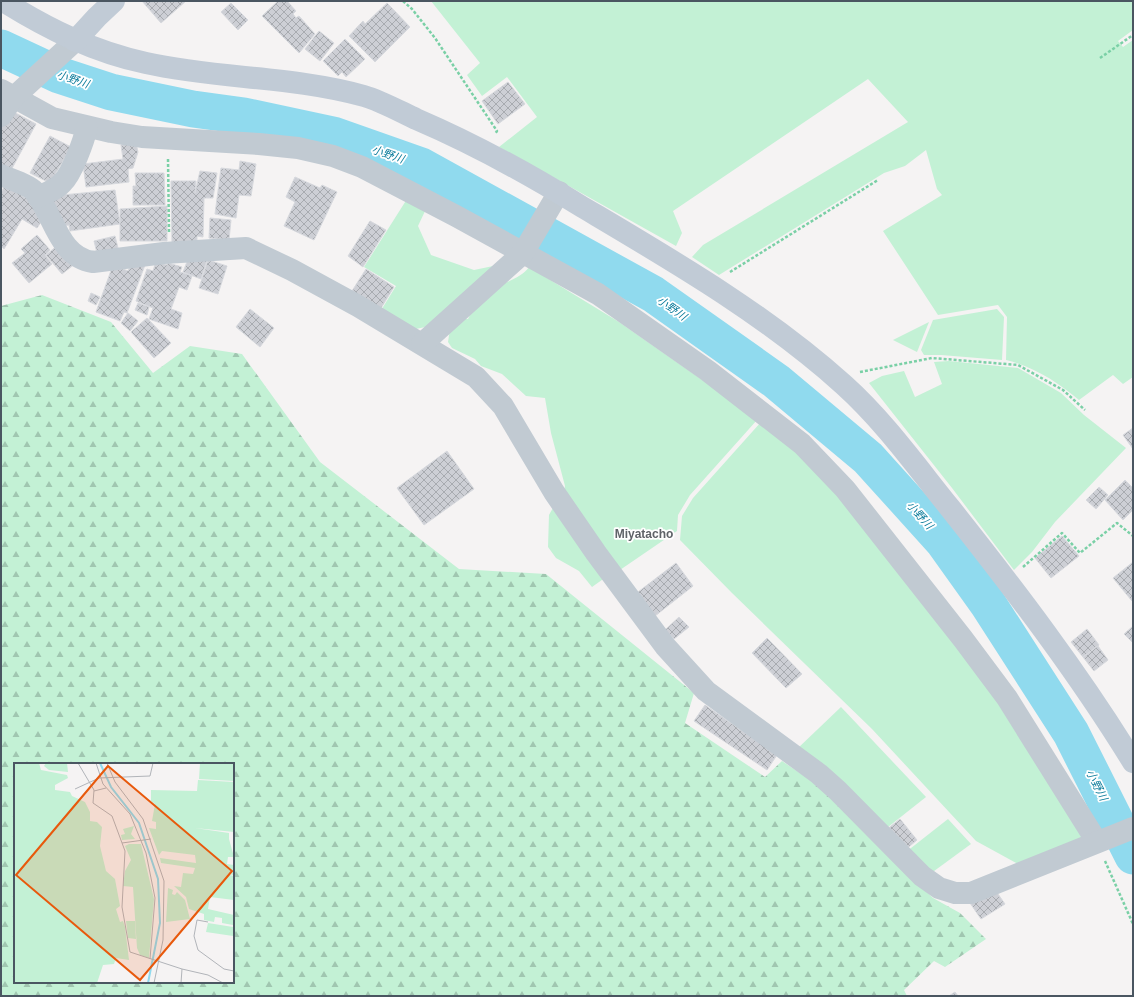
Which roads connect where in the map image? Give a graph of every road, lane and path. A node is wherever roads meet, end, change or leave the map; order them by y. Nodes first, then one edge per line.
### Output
1 (3, 1) edge
2 (114, 1) edge
3 (402, 1) edge
4 (1133, 35) edge
5 (67, 48) junction
6 (1100, 58) dead end
7 (11, 93) edge
8 (1, 116) edge
9 (87, 127) junction
10 (167, 139) junction
11 (484, 151) junction
12 (1, 175) edge
13 (878, 180) dead end
14 (38, 197) junction
15 (556, 197) junction
16 (525, 250) junction
17 (170, 253) junction
18 (715, 288) junction
19 (422, 344) junction
20 (846, 386) junction
21 (1085, 410) dead end
22 (1133, 536) edge
23 (1007, 582) junction
24 (1133, 762) edge
25 (1133, 828) edge
26 (1099, 841) junction
27 (1133, 924) edge

1 - 5 street
2 - 5 street
3 - 11 path
4 - 6 path
5 - 7 street
5 - 11 street
7 - 8 street
7 - 9 street
9 - 10 street
9 - 14 street
10 - 16 street
10 - 17 path
11 - 15 street
12 - 14 street
13 - 18 path
14 - 17 street
15 - 16 street
15 - 18 street
16 - 19 street
16 - 26 street
17 - 19 street
18 - 20 street
19 - 26 street
20 - 21 path
20 - 23 street
22 - 23 path
23 - 24 street
25 - 26 street
26 - 27 path

